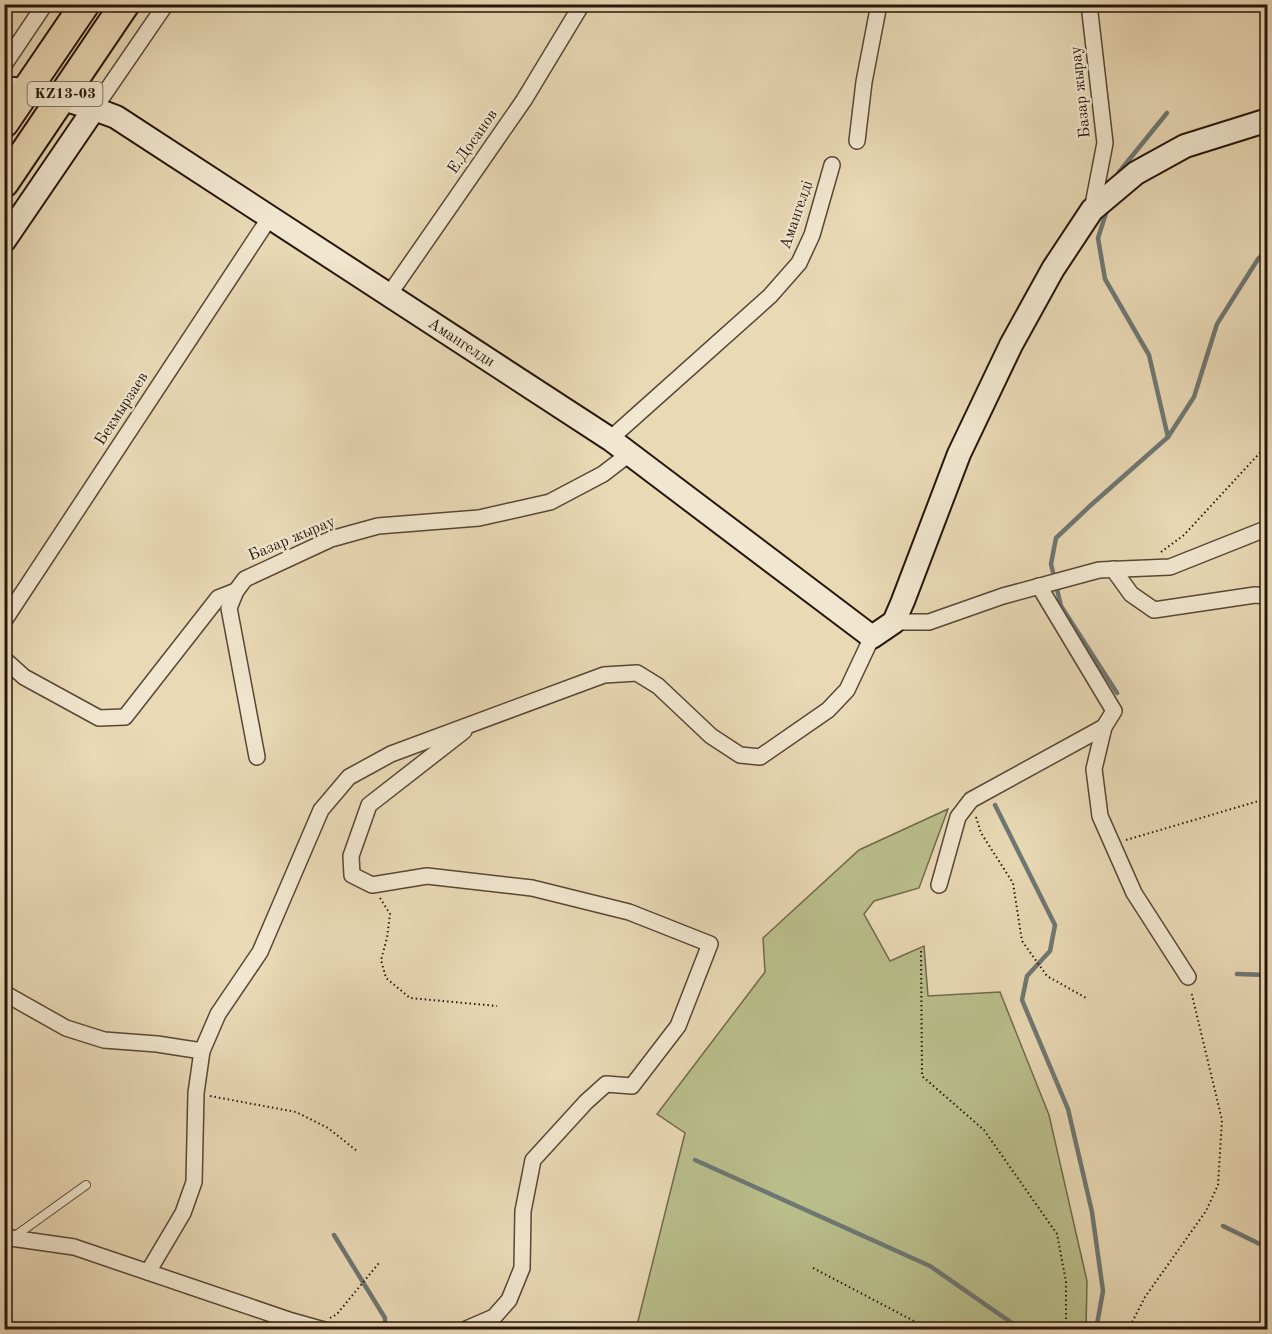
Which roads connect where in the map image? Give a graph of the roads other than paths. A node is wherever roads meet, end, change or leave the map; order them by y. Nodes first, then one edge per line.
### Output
1 (45, 4) edge
2 (86, 4) edge
3 (125, 4) edge
4 (166, 4) edge
5 (582, 4) edge
6 (879, 4) edge
7 (1089, 4) edge
8 (4, 64) edge
9 (16, 89) edge
10 (61, 99) junction
11 (94, 109) junction
12 (1268, 120) edge
13 (4, 123) edge
14 (857, 141) dead end
15 (832, 165) dead end
16 (4, 183) edge
17 (1092, 210) junction
18 (270, 217) junction
19 (4, 241) edge
20 (388, 296) junction
21 (610, 439) junction
22 (629, 454) junction
23 (1268, 528) edge
24 (1113, 569) junction
25 (1039, 586) junction
26 (236, 591) junction
27 (1268, 596) edge
28 (4, 621) edge
29 (894, 622) junction
30 (872, 637) junction
31 (4, 659) edge
32 (476, 722) junction
33 (1104, 727) junction
34 (257, 757) dead end
35 (939, 885) dead end
36 (1188, 977) road end
37 (4, 993) edge
38 (202, 1051) junction
39 (86, 1185) dead end
40 (9, 1237) edge
41 (148, 1272) junction
42 (319, 1328) edge
43 (464, 1329) edge

1 - 8 street
2 - 9 highway, KZ13-03
3 - 10 highway, KZ13-03
4 - 11 street
5 - 20 street, Е.Досанов
6 - 14 street
7 - 17 street, Базар жырау
9 - 10 main road, Амангелди
9 - 13 highway, KZ13-03
10 - 11 main road, Амангелди
10 - 16 highway, KZ13-03
11 - 18 main road, Амангелди
11 - 19 main road
12 - 17 main road
15 - 21 street, Амангелді
17 - 29 main road
18 - 20 main road, Амангелди
18 - 28 street, Бекмырзаев
20 - 21 main road, Амангелди
21 - 22 main road, Амангелди
22 - 26 street, Базар жырау
22 - 30 main road, Амангелди
23 - 24 street
24 - 25 street
24 - 27 street
25 - 29 street
25 - 33 street
26 - 31 street, Базар жырау
26 - 34 street
29 - 30 main road
30 - 32 street
32 - 38 street
32 - 43 street
33 - 35 street
33 - 36 street
37 - 38 street
38 - 41 street
39 - 40 lane
40 - 41 street
41 - 42 street

